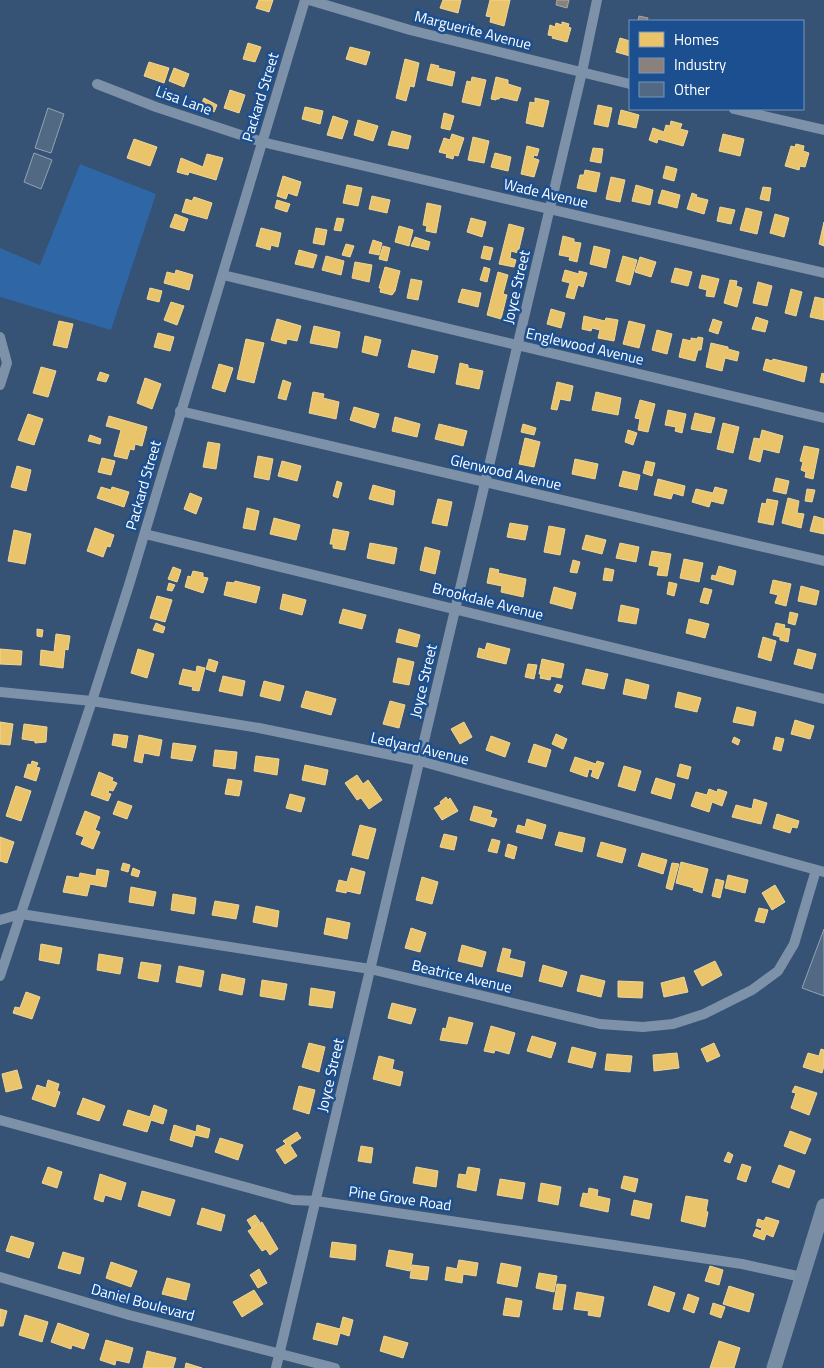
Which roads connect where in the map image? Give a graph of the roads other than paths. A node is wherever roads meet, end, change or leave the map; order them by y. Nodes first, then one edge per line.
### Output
1 (307, 0) edge
2 (597, 0) edge
3 (582, 72) junction
4 (97, 84) dead end
5 (629, 84) edge
6 (738, 110) edge
7 (824, 130) edge
8 (262, 142) junction
9 (550, 209) junction
10 (824, 273) edge
11 (223, 275) junction
12 (0, 337) edge
13 (517, 346) junction
14 (0, 385) edge
15 (180, 411) junction
16 (824, 418) edge
17 (485, 482) junction
18 (145, 534) junction
19 (824, 561) edge
20 (455, 608) junction
21 (0, 692) edge
22 (824, 699) edge
23 (92, 701) junction
24 (420, 761) junction
25 (820, 871) edge
26 (20, 914) junction
27 (0, 920) edge
28 (370, 969) junction
29 (0, 976) edge
30 (0, 1120) edge
31 (316, 1201) junction
32 (824, 1206) edge
33 (0, 1277) edge
34 (802, 1277) junction
35 (280, 1353) junction
36 (276, 1368) edge
37 (335, 1368) edge
38 (774, 1368) edge

1 - 3 street, Marguerite Avenue
1 - 8 street, Packard Street
2 - 3 street, Joyce Street
3 - 5 street, Marguerite Avenue
3 - 9 street, Joyce Street
4 - 8 street, Lisa Lane
6 - 7 street
8 - 9 street, Wade Avenue
8 - 11 street, Packard Street
9 - 10 street, Wade Avenue
9 - 13 street, Joyce Street
11 - 13 street, Englewood Avenue
11 - 15 street, Packard Street
12 - 14 street
13 - 16 street, Englewood Avenue
13 - 17 street, Joyce Street
15 - 17 street, Glenwood Avenue
15 - 18 street, Packard Street
17 - 19 street, Glenwood Avenue
17 - 20 street, Joyce Street
18 - 20 street, Brookdale Avenue
18 - 23 street, Packard Street
20 - 22 street, Brookdale Avenue
20 - 24 street, Joyce Street
21 - 23 street, Ledyard Avenue
23 - 24 street, Ledyard Avenue
23 - 26 street, Packard Street
24 - 25 street, Ledyard Avenue
24 - 28 street, Joyce Street
25 - 28 street, Beatrice Avenue
26 - 27 street
26 - 28 street, Beatrice Avenue
26 - 29 street, Packard Street
28 - 31 street, Joyce Street
30 - 31 street, Pine Grove Road
31 - 34 street, Pine Grove Road
31 - 35 street, Joyce Street
32 - 34 main road
33 - 35 street, Daniel Boulevard
34 - 38 main road
35 - 36 street, Joyce Street
35 - 37 street, Daniel Boulevard

